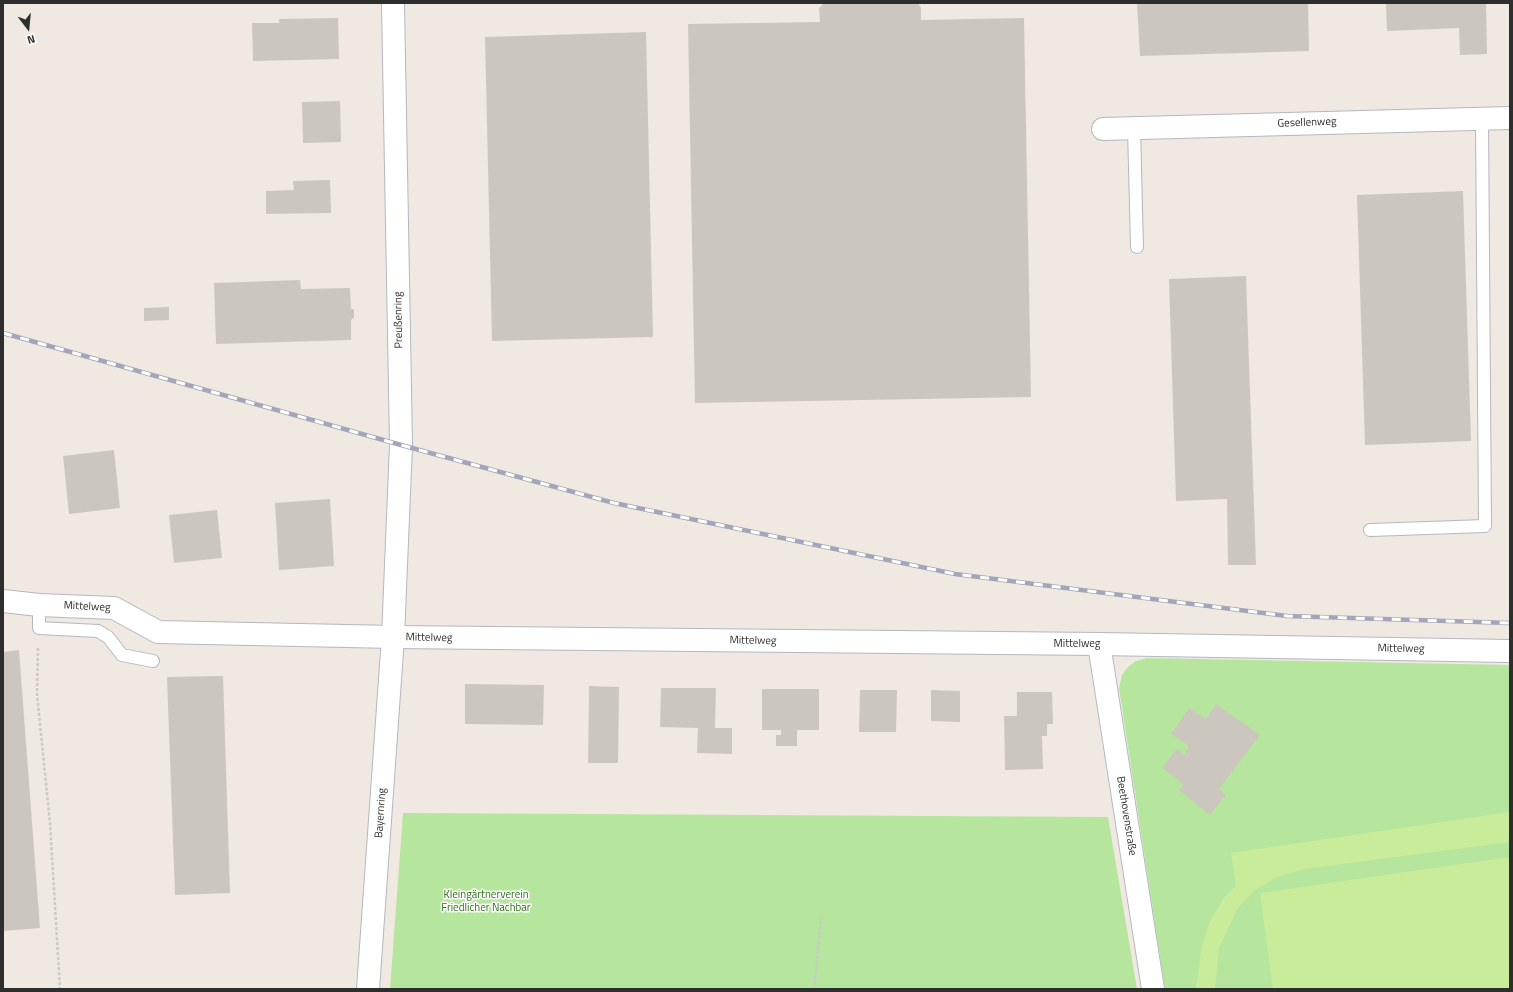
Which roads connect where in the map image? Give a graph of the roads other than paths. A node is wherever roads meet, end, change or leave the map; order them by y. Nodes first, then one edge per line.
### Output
1 (393, 3) edge
2 (1510, 118) edge
3 (1482, 119) junction
4 (1134, 128) junction
5 (1103, 129) dead end
6 (1137, 247) dead end
7 (1370, 530) dead end
8 (3, 601) edge
9 (39, 605) junction
10 (393, 638) junction
11 (1099, 644) junction
12 (1510, 651) edge
13 (153, 661) dead end
14 (368, 989) edge
15 (1153, 989) edge

1 - 10 street, Preußenring
2 - 3 street, Gesellenweg
3 - 4 street, Gesellenweg
3 - 7 lane
4 - 5 street, Gesellenweg
4 - 6 lane
8 - 9 street, Mittelweg
9 - 10 street, Mittelweg
9 - 13 lane
10 - 11 street, Mittelweg
10 - 14 street, Bayernring
11 - 12 street, Mittelweg
11 - 15 street, Beethovenstraße

